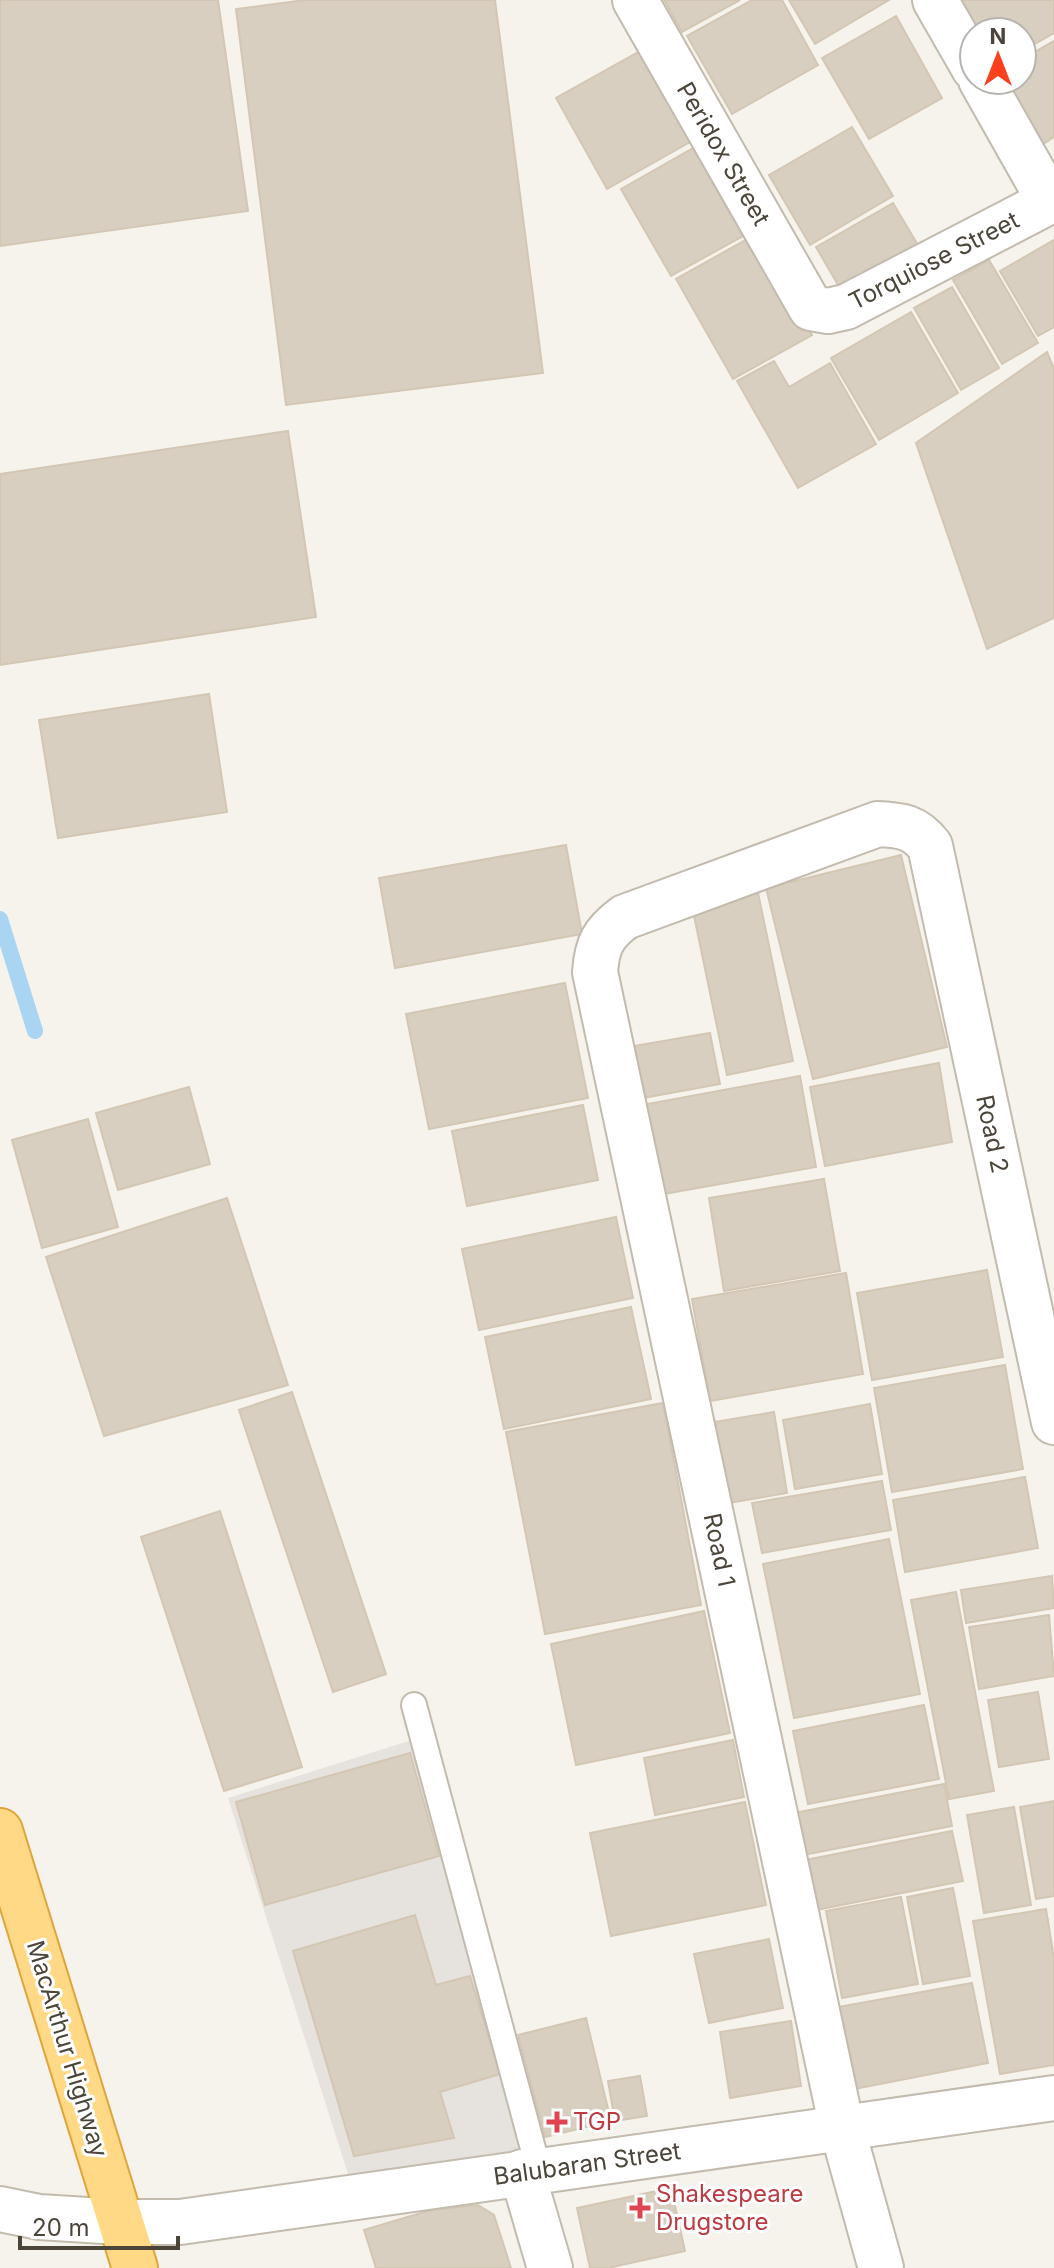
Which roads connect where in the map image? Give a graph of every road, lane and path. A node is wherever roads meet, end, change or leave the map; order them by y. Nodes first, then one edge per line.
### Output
1 (635, 0) edge
2 (935, 0) edge
3 (958, 40) edge
4 (990, 96) edge
5 (1052, 201) edge
6 (811, 308) joint
7 (930, 846) joint
8 (1054, 1422) edge
9 (414, 1705) dead end
10 (0, 1831) edge
11 (1054, 2098) edge
12 (842, 2128) junction
13 (530, 2172) junction
14 (0, 2209) edge
15 (120, 2222) junction
16 (135, 2268) edge
17 (550, 2268) edge
18 (881, 2268) edge

1 - 6 street, Peridox Street
2 - 3 street
4 - 5 street
5 - 6 street, Torquiose Street
7 - 8 street, Road 2
7 - 12 street, Road 1
9 - 13 lane
10 - 15 highway, MacArthur Highway
11 - 12 street, Balubaran Street
12 - 13 street, Balubaran Street
12 - 18 street, Road 1
13 - 15 street, Balubaran Street
13 - 17 street
14 - 15 street, Balubaran Street
15 - 16 highway, MacArthur Highway

